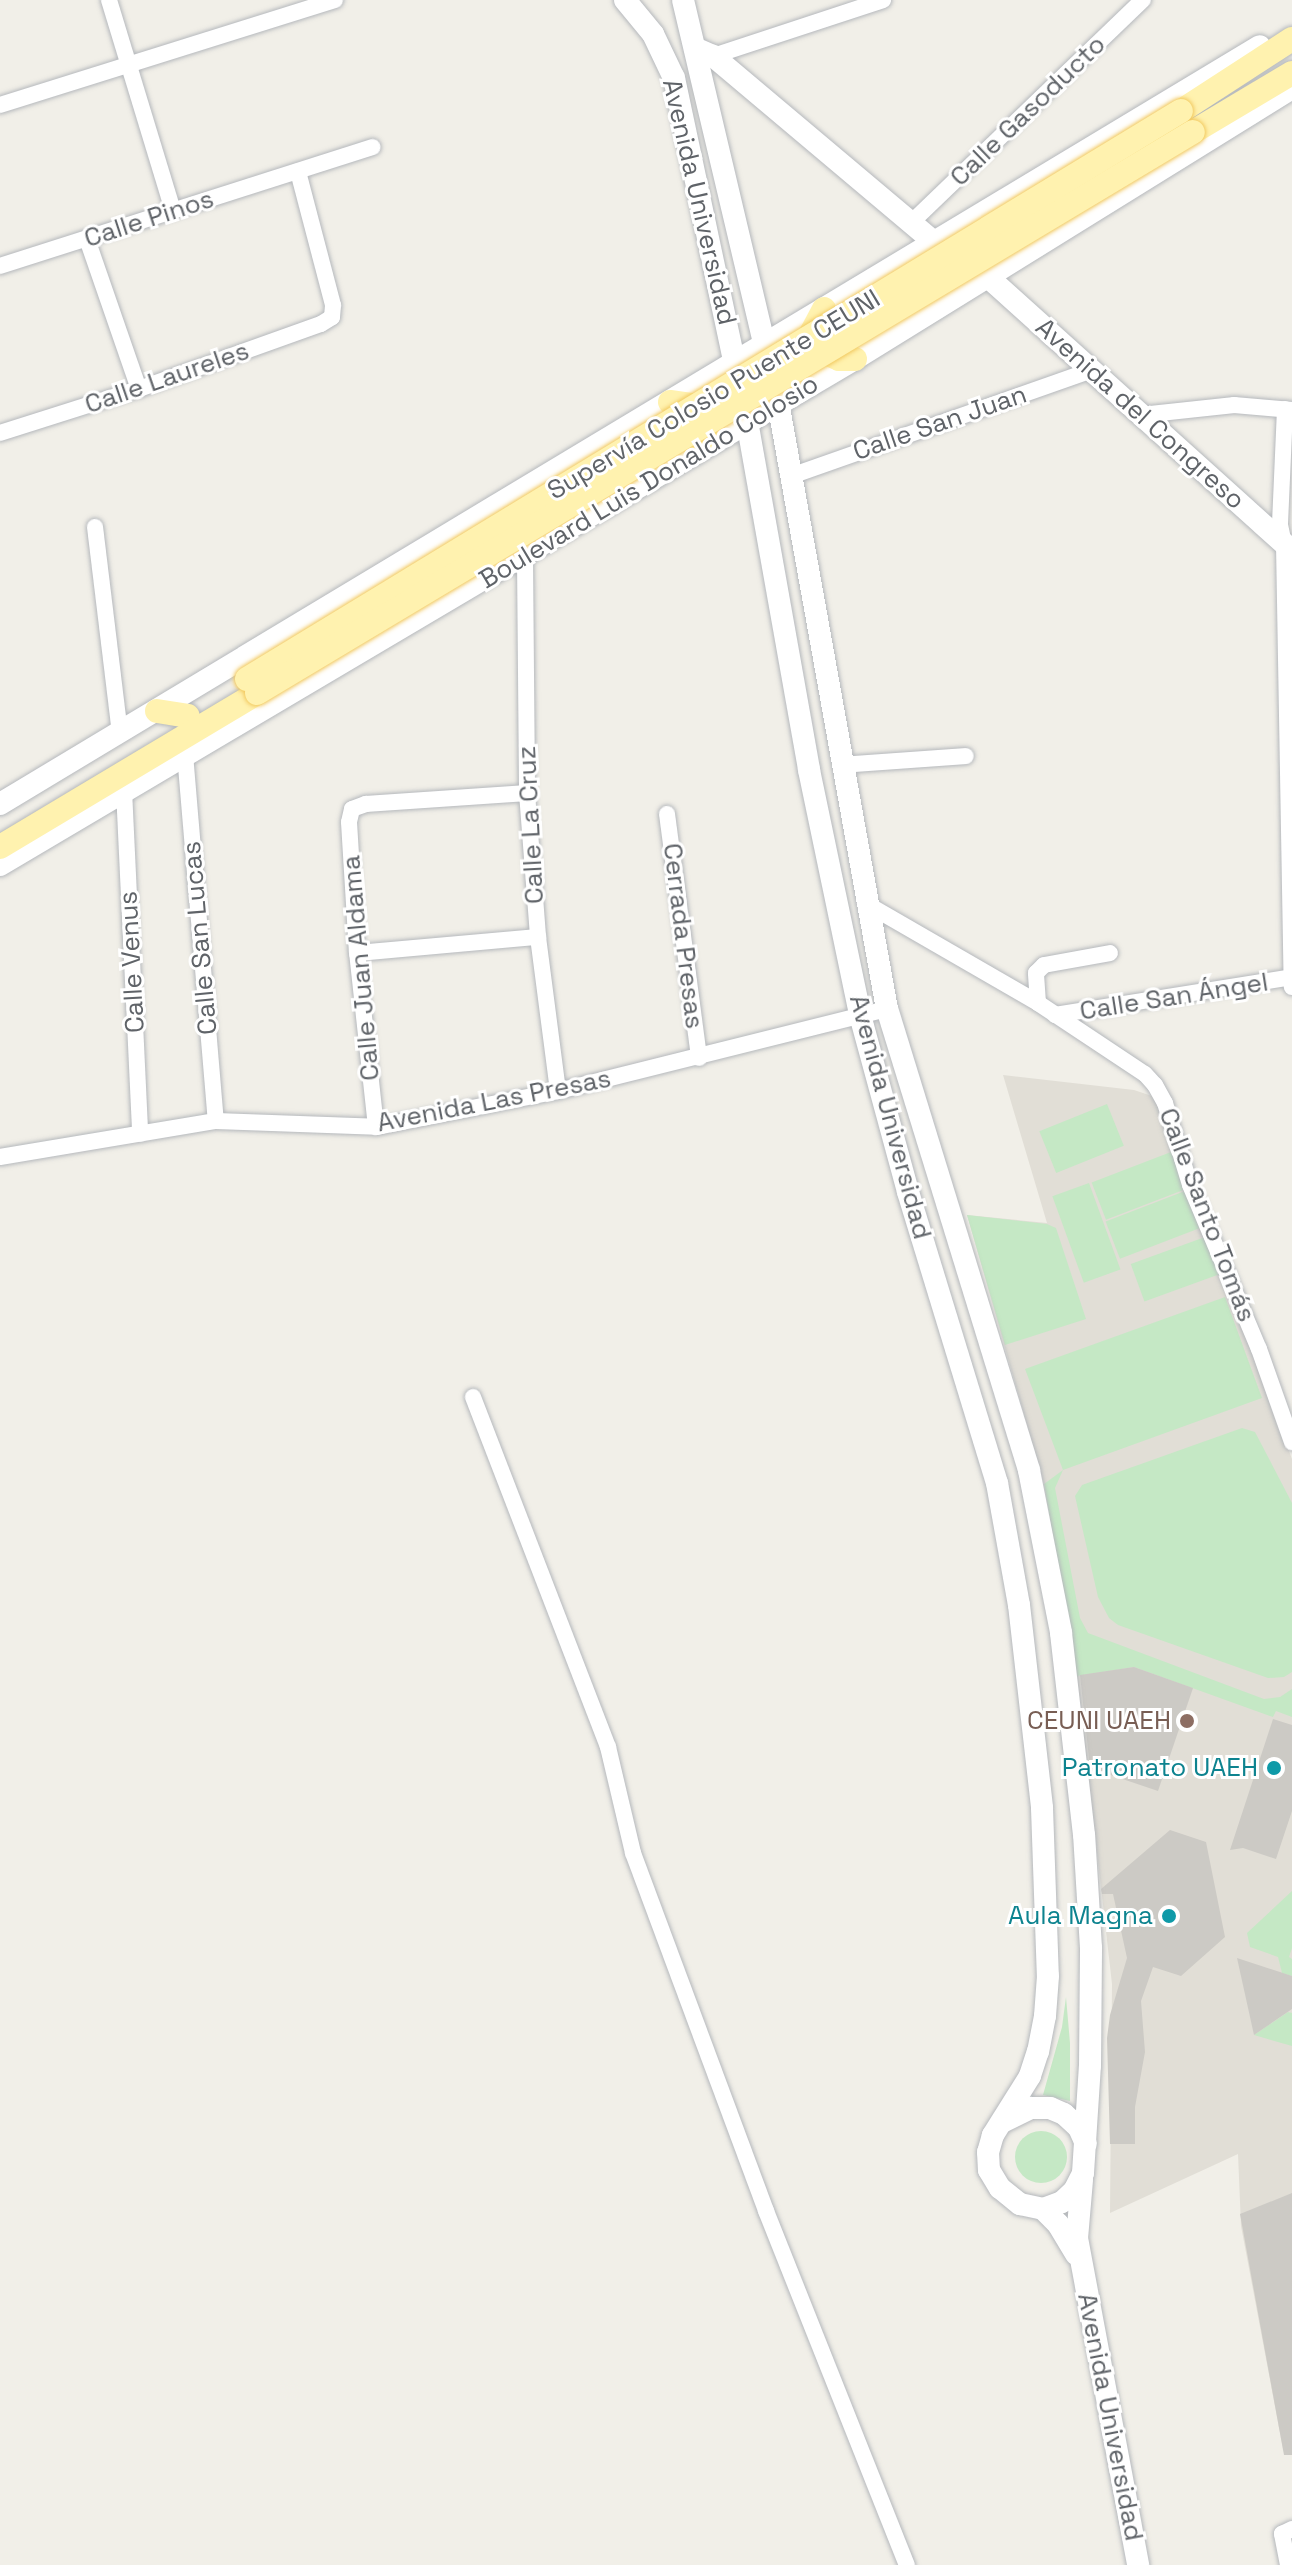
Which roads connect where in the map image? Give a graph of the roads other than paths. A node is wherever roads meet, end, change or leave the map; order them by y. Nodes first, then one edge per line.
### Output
1 (109, 0) edge
2 (335, 0) edge
3 (625, 0) edge
4 (683, 0) edge
5 (883, 0) edge
6 (1143, 0) edge
7 (854, 4) edge
8 (1292, 27) edge
9 (1292, 39) edge
10 (705, 52) junction
11 (130, 64) junction
12 (1292, 73) edge
13 (1292, 88) edge
14 (0, 105) edge
15 (1187, 122) junction
16 (372, 147) dead end
17 (298, 172) junction
18 (173, 210) junction
19 (913, 221) junction
20 (87, 239) junction
21 (935, 243) junction
22 (0, 266) edge
23 (988, 277) junction
24 (824, 309) junction
25 (766, 344) junction
26 (855, 359) junction
27 (735, 363) junction
28 (1089, 371) junction
29 (139, 389) junction
30 (670, 402) junction
31 (778, 402) junction
32 (1288, 409) edge
33 (1141, 415) junction
34 (747, 421) junction
35 (0, 433) edge
36 (696, 452) junction
37 (791, 476) junction
38 (95, 527) dead end
39 (1288, 547) edge
40 (525, 558) junction
41 (157, 711) junction
42 (191, 723) junction
43 (120, 733) junction
44 (185, 754) junction
45 (966, 756) dead end
46 (841, 765) junction
47 (124, 790) junction
48 (527, 793) junction
49 (0, 804) edge
50 (667, 814) dead end
51 (0, 829) edge
52 (0, 847) edge
53 (0, 865) edge
54 (865, 903) junction
55 (538, 937) junction
56 (357, 953) junction
57 (1110, 953) dead end
58 (1291, 980) edge
59 (1038, 1003) junction
60 (887, 1009) junction
61 (860, 1015) junction
62 (1055, 1015) junction
63 (699, 1058) junction
64 (558, 1091) junction
65 (216, 1121) junction
66 (376, 1127) junction
67 (140, 1134) junction
68 (0, 1157) edge
69 (473, 1397) dead end
70 (1292, 1442) edge
71 (1000, 2124) junction
72 (1086, 2144) junction
73 (1083, 2173) junction
74 (1043, 2209) junction
75 (1082, 2270) junction
76 (1292, 2529) edge
77 (907, 2565) edge
78 (1138, 2565) edge
79 (1288, 2565) edge

1 - 11 street
2 - 11 street
3 - 27 street, Avenida Universidad
4 - 10 street, Avenida Universidad
5 - 7 street
6 - 19 street, Calle Gasoducto
7 - 10 street
8 - 21 street
9 - 15 main road
10 - 19 street
10 - 25 street, Avenida Universidad
11 - 14 street
11 - 18 street
12 - 15 main road
13 - 23 street, Boulevard Luis Donaldo Colosio
15 - 42 main road, Supervía Colosio Puente CEUNI, bridge
16 - 17 street, Calle Pinos
17 - 18 street, Calle Pinos
17 - 29 street, Calle Laureles
18 - 20 street, Calle Pinos
19 - 21 street
20 - 22 street, Calle Pinos
20 - 29 street
21 - 24 street
23 - 26 street, Boulevard Luis Donaldo Colosio
23 - 28 street, Avenida del Congreso
24 - 25 street
24 - 26 main road
25 - 27 street
25 - 31 street, Avenida Universidad
26 - 31 street, Boulevard Luis Donaldo Colosio
27 - 30 street
27 - 34 street, Avenida Universidad
28 - 33 street, Avenida del Congreso
28 - 37 street, Calle San Juan
29 - 35 street, Calle Laureles
30 - 36 main road
30 - 41 street
31 - 34 street, Boulevard Luis Donaldo Colosio
31 - 37 street, Avenida Universidad
32 - 33 street
32 - 39 street
33 - 39 street, Avenida del Congreso
34 - 36 street, Boulevard Luis Donaldo Colosio
34 - 61 street, Avenida Universidad
36 - 40 street, Boulevard Luis Donaldo Colosio
37 - 46 street, Avenida Universidad
38 - 43 street
39 - 58 street
40 - 44 street, Boulevard Luis Donaldo Colosio
40 - 48 street, Calle La Cruz
41 - 42 main road
41 - 43 street
42 - 44 main road
42 - 51 main road
42 - 52 main road
43 - 49 street
44 - 47 street, Boulevard Luis Donaldo Colosio
44 - 65 street, Calle San Lucas
45 - 46 street
46 - 54 street, Avenida Universidad
47 - 53 street, Boulevard Luis Donaldo Colosio
47 - 67 street, Calle Venus
48 - 55 street, Calle La Cruz
48 - 56 street, Calle Juan Aldama
50 - 63 street, Cerrada Presas
54 - 59 street, Calle Santo Tomás
54 - 60 street, Avenida Universidad
55 - 56 street
55 - 64 street, Calle La Cruz
56 - 66 street, Calle Juan Aldama
57 - 59 street
58 - 62 street, Calle San Ángel
59 - 62 street, Calle Santo Tomás
60 - 61 street, Avenida Las Presas
60 - 72 street, Avenida Universidad
61 - 63 street, Avenida Las Presas
61 - 71 street, Avenida Universidad
62 - 70 street, Calle Santo Tomás
63 - 64 street, Avenida Las Presas
64 - 66 street, Avenida Las Presas
65 - 66 street, Avenida Las Presas
65 - 67 street, Avenida Las Presas
67 - 68 street, Avenida Las Presas
69 - 77 street
71 - 72 street
71 - 74 street, Avenida Universidad
72 - 73 street, Avenida Universidad
73 - 74 street
73 - 75 street, Avenida Universidad
74 - 75 street, Avenida Universidad
75 - 78 street, Avenida Universidad
76 - 79 street

